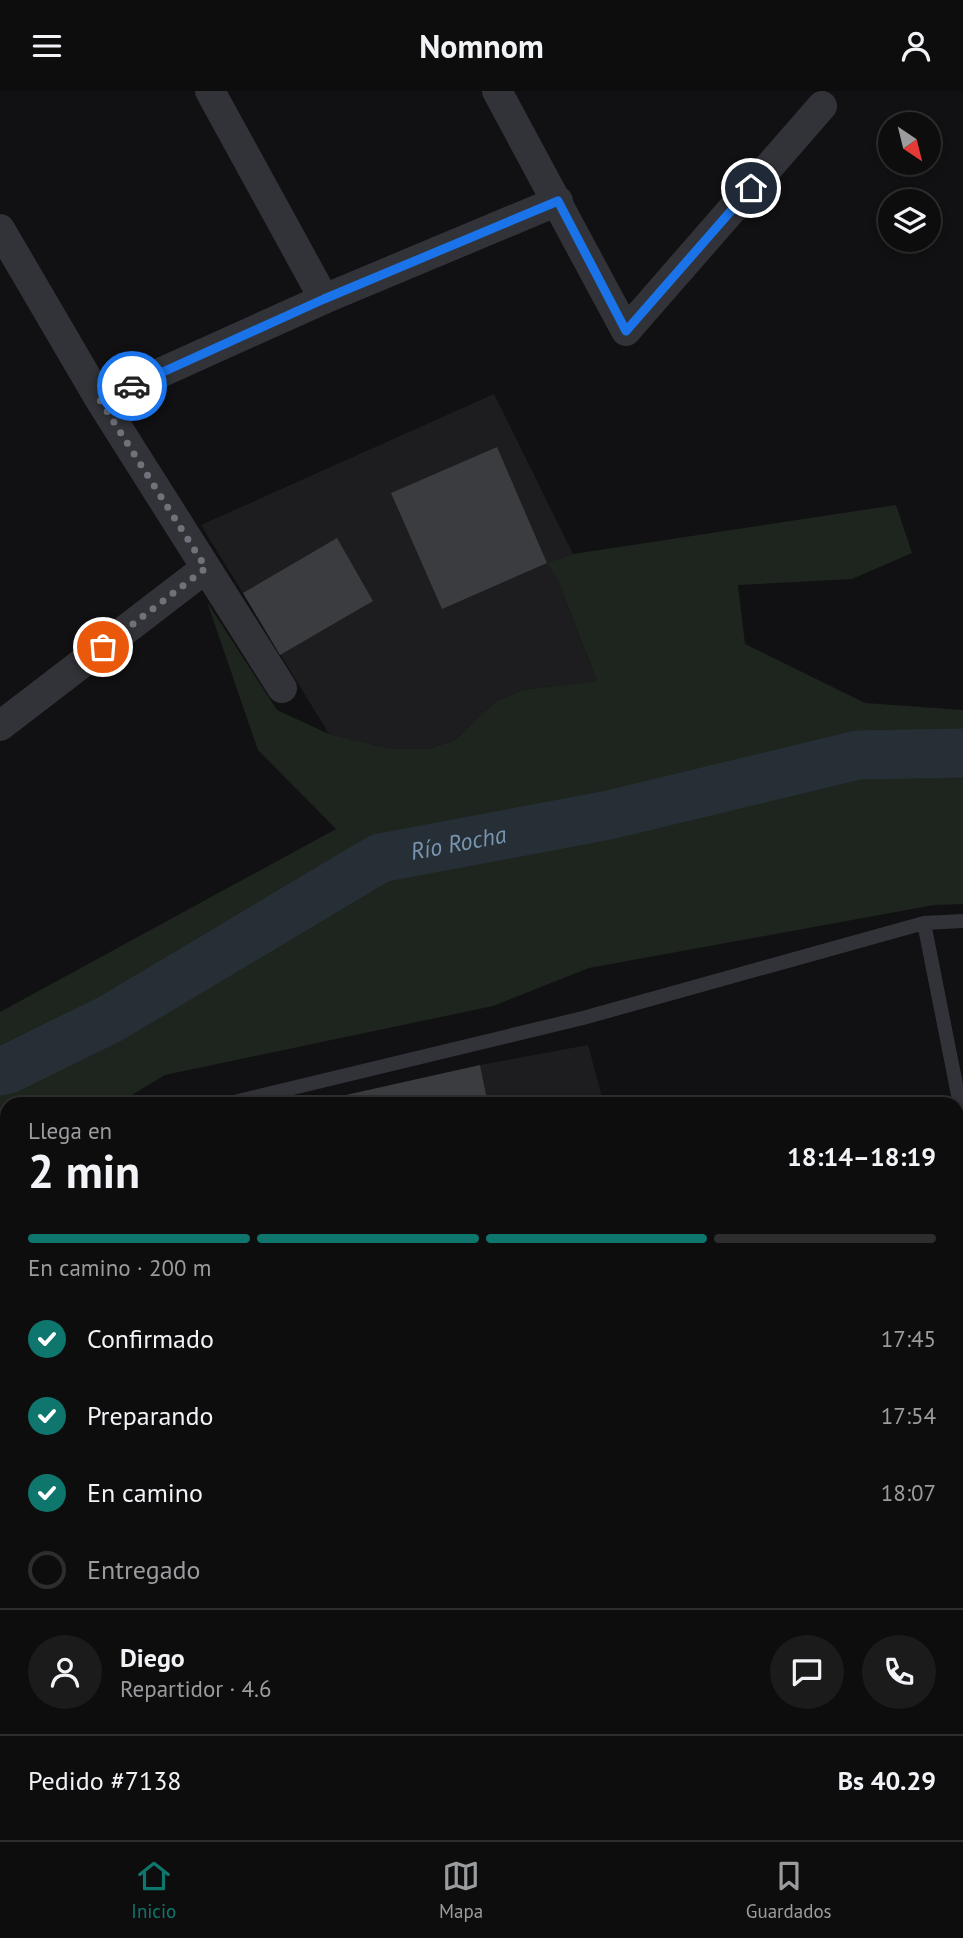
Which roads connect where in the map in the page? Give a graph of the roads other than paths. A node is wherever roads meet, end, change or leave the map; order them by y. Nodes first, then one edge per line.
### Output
1 (210, 91) edge
2 (497, 91) edge
3 (822, 106) dead end
4 (558, 201) junction
5 (0, 229) edge
6 (324, 299) junction
7 (100, 400) junction
8 (206, 568) junction
9 (282, 688) dead end
10 (0, 726) edge
11 (963, 921) edge
12 (924, 923) junction
13 (255, 1097) edge
14 (959, 1097) edge
15 (0, 1399) edge
16 (0, 1452) edge

1 - 6 street
2 - 4 street
3 - 4 street
4 - 6 street
5 - 7 street
6 - 7 street
7 - 8 street
8 - 9 street
8 - 10 street
11 - 12 lane
12 - 13 lane
12 - 14 lane
15 - 16 street

